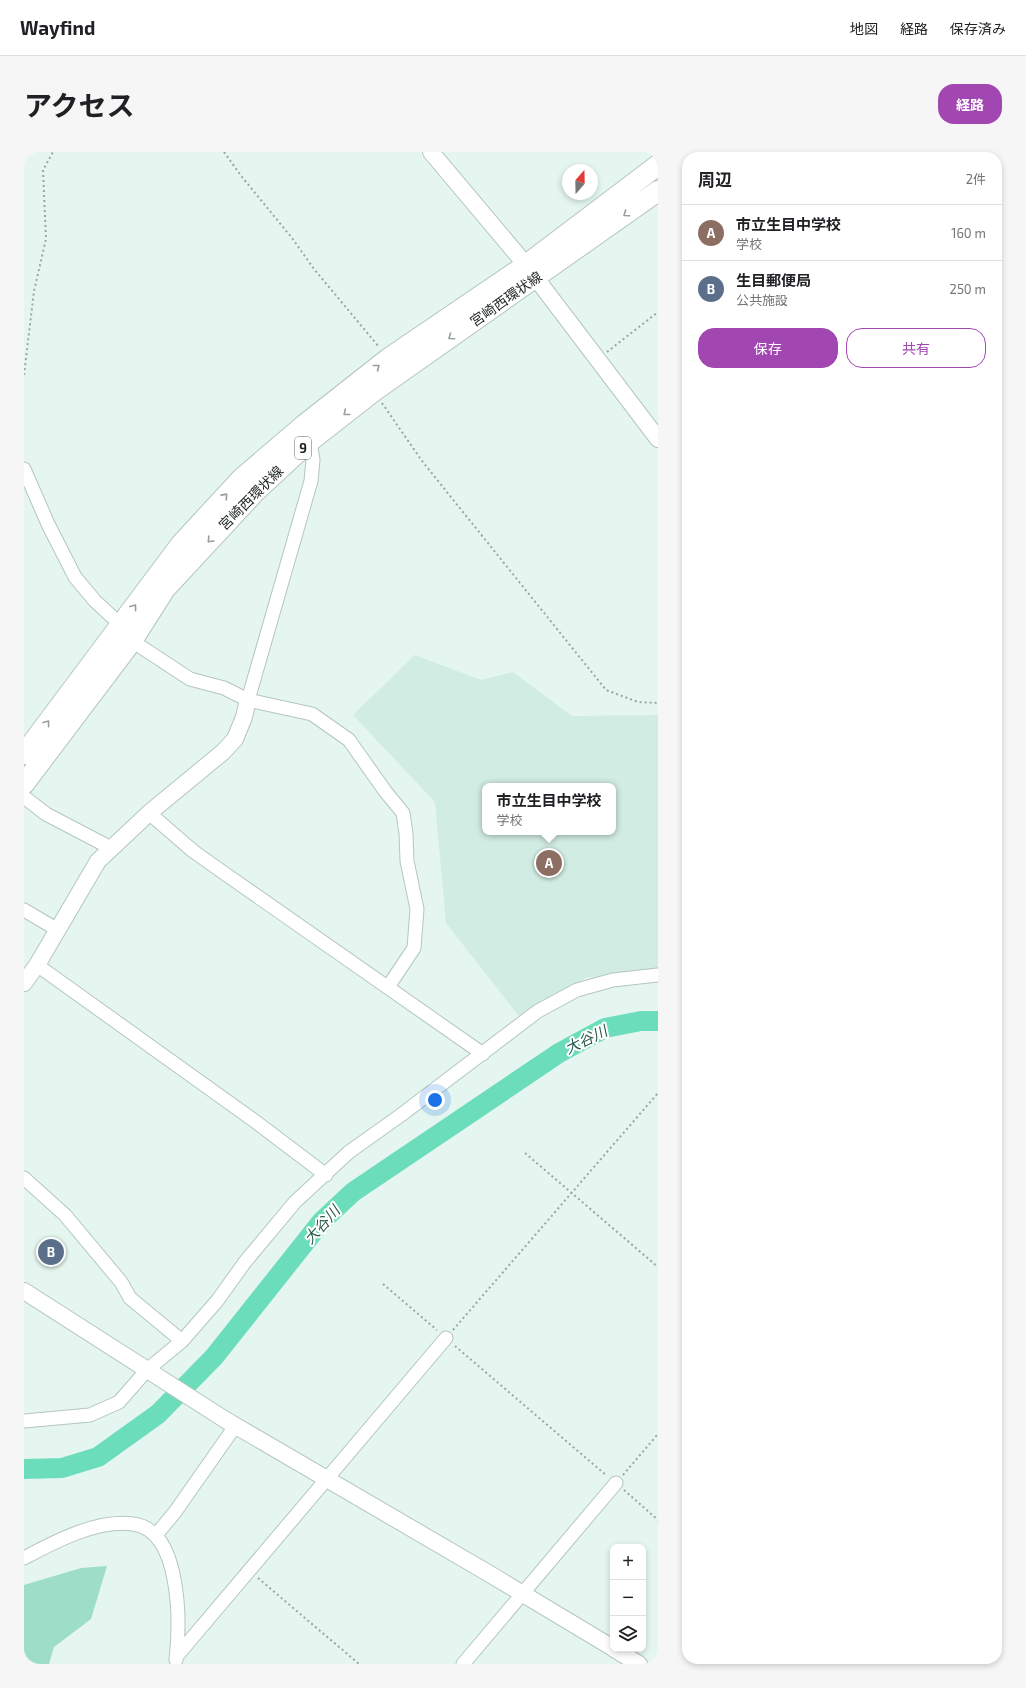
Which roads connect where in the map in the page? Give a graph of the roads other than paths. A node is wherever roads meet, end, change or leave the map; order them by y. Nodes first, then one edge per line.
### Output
1 (431, 152) edge
2 (658, 165) edge
3 (658, 191) edge
4 (530, 272) junction
5 (658, 439) edge
6 (310, 441) junction
7 (24, 469) edge
8 (121, 625) junction
9 (132, 641) junction
10 (248, 700) junction
11 (24, 754) edge
12 (24, 784) edge
13 (24, 797) edge
14 (149, 813) junction
15 (111, 848) junction
16 (24, 910) edge
17 (58, 930) junction
18 (37, 965) junction
19 (658, 975) edge
20 (24, 983) edge
21 (388, 987) junction
22 (483, 1054) junction
23 (326, 1175) junction
24 (24, 1178) edge
25 (24, 1290) edge
26 (446, 1338) road end
27 (182, 1341) junction
28 (147, 1370) junction
29 (24, 1421) edge
30 (230, 1422) junction
31 (327, 1479) junction
32 (616, 1483) road end
33 (156, 1535) junction
34 (24, 1558) edge
35 (522, 1593) junction
36 (610, 1647) edge
37 (619, 1652) edge
38 (176, 1661) edge
39 (463, 1664) edge
40 (639, 1664) edge

1 - 4 street
2 - 4 main road, 宮崎西環状線 / 9
3 -> 4 main road, 宮崎西環状線 / 9
4 - 5 street
4 -> 6 main road, 宮崎西環状線 / 9
8 -> 4 main road, 宮崎西環状線 / 9
6 -> 9 main road, 宮崎西環状線 / 9
6 - 10 street
7 - 8 street
8 - 9 street
11 -> 8 main road, 宮崎西環状線 / 9
9 - 10 street
9 - 12 main road, 宮崎西環状線 / 9
10 - 14 street
10 - 21 street
13 - 15 street
14 - 15 street
14 - 21 street
15 - 17 street
16 - 17 street
17 - 18 street
18 - 20 street
18 - 23 street
19 - 22 street
21 - 22 street
22 - 23 street
23 - 27 street
24 - 27 street
25 - 28 street
26 - 31 street
27 - 28 street
28 - 29 street
28 - 30 street
30 - 31 street
30 - 33 street
31 - 35 street
31 - 38 street
32 - 35 street
33 - 34 street
33 - 38 street
35 - 36 street
35 - 39 street
37 - 40 street

